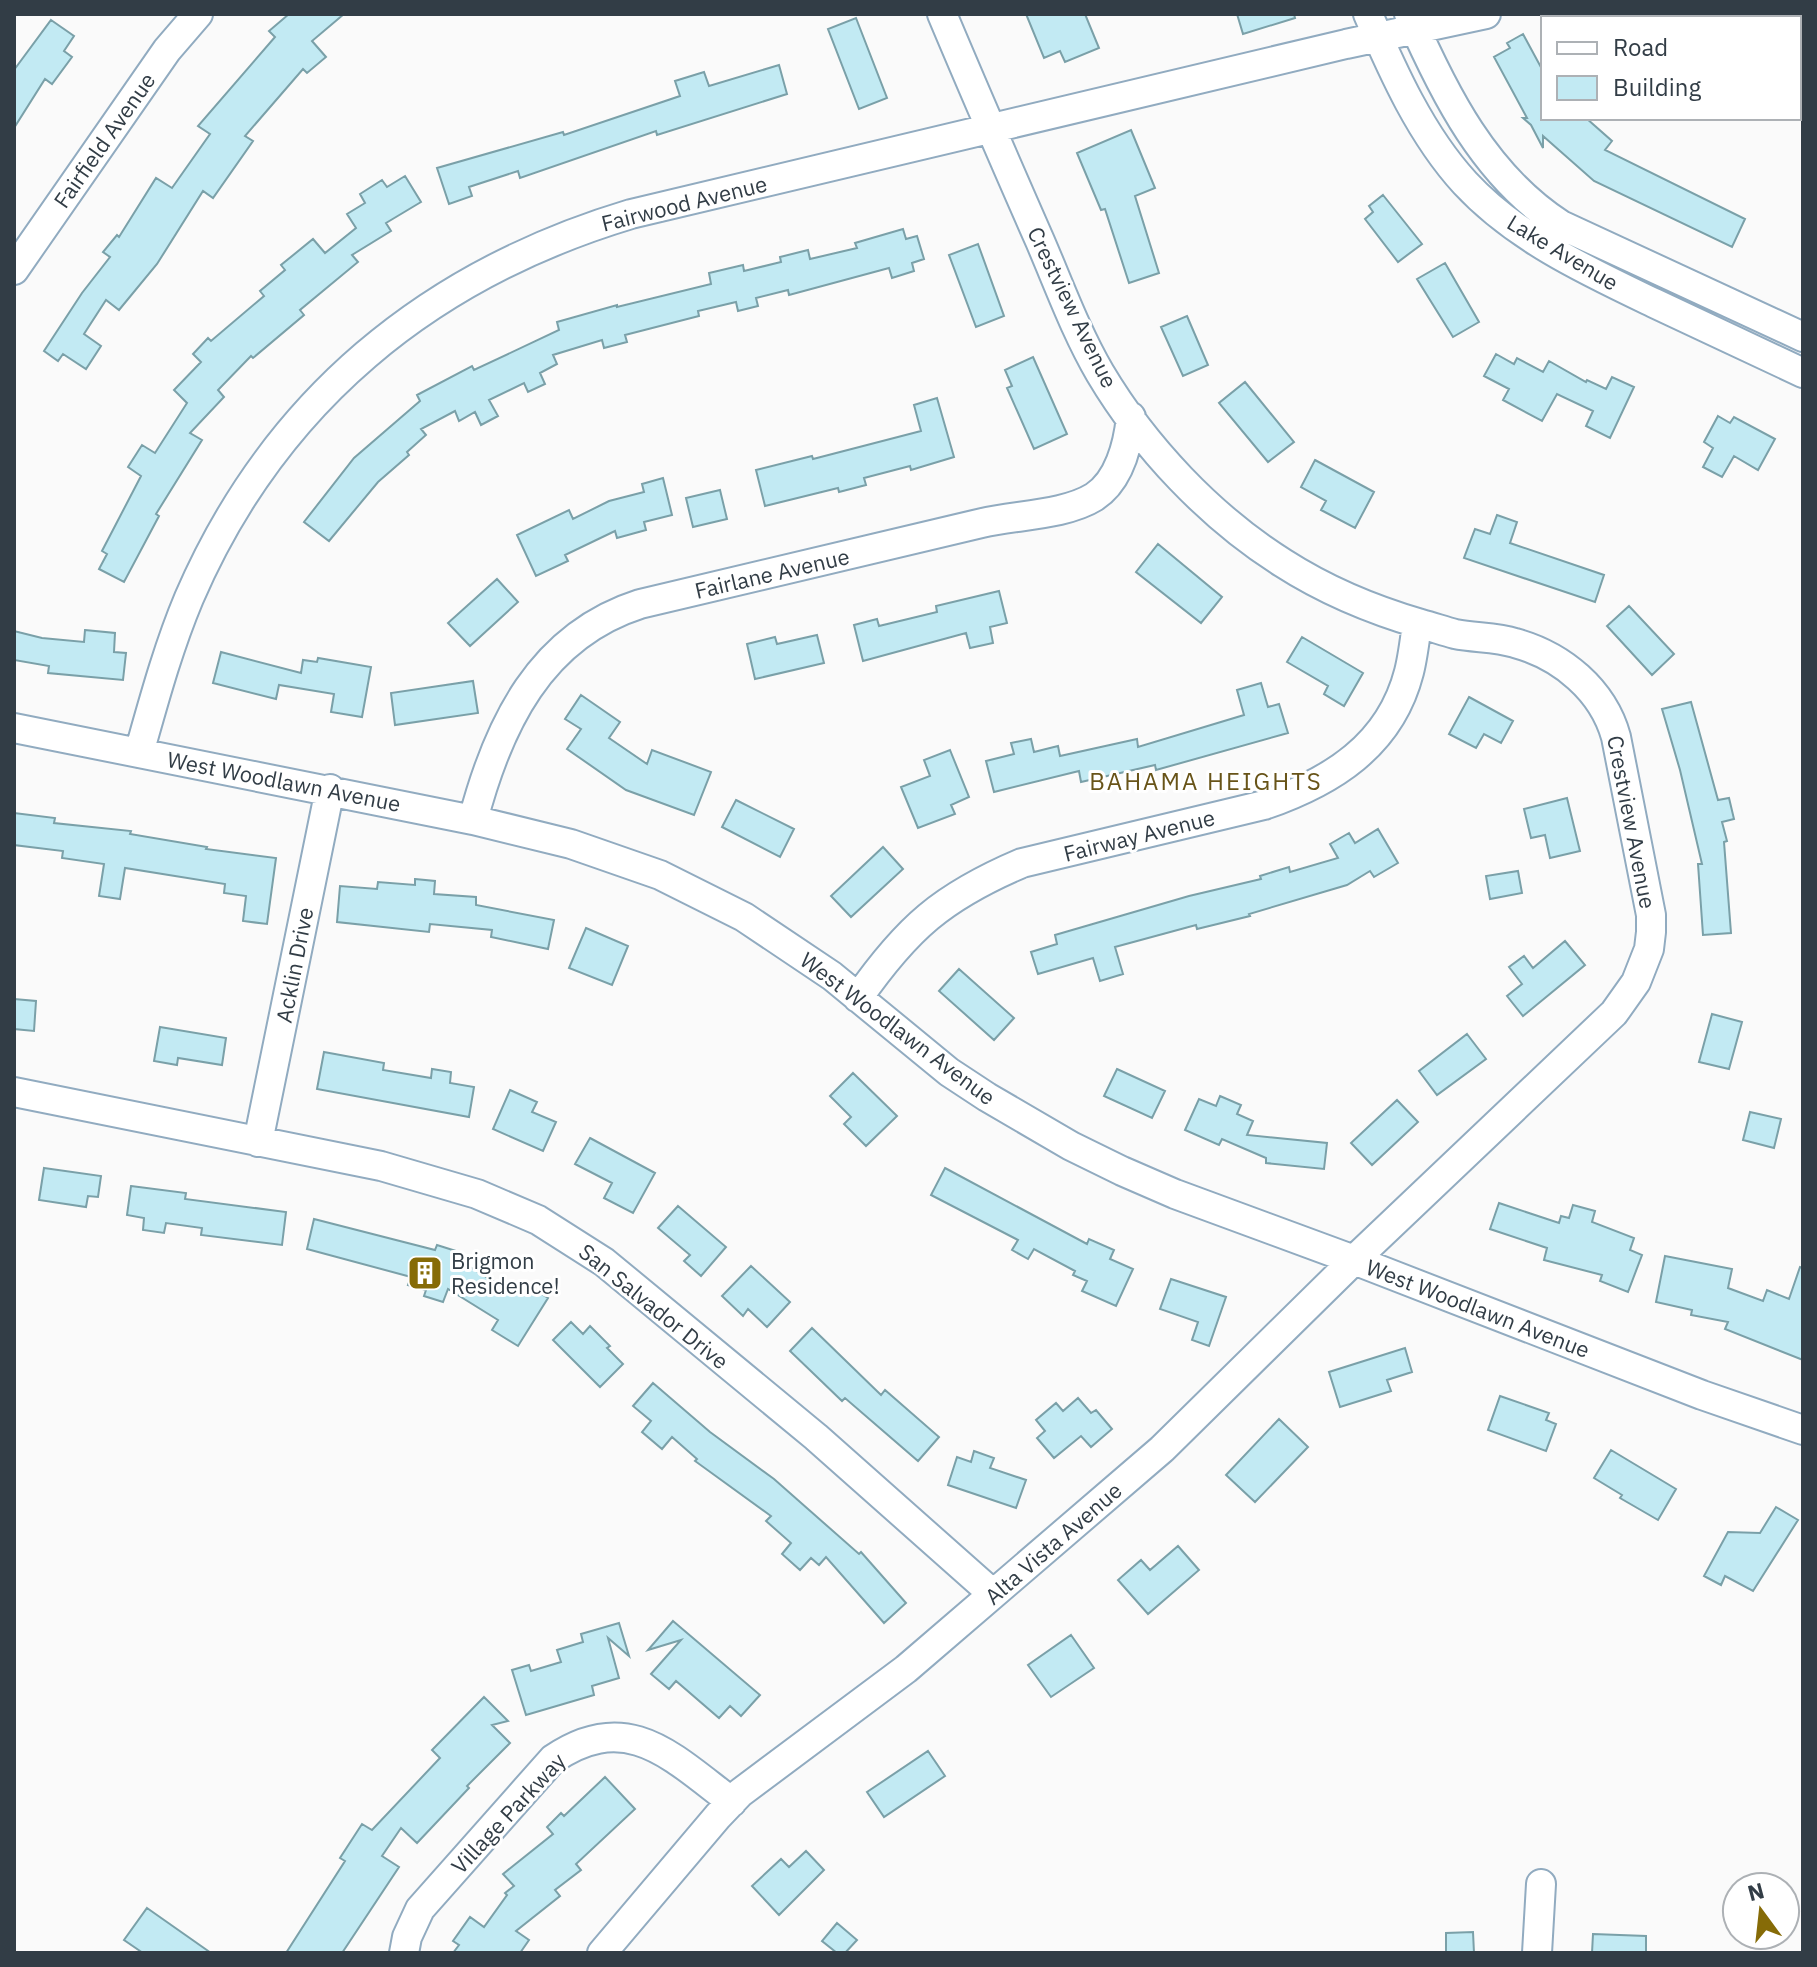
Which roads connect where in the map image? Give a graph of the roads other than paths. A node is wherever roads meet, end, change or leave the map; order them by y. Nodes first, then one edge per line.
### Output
1 (198, 14) edge
2 (942, 14) edge
3 (1486, 14) edge
4 (1412, 22) edge
5 (1373, 26) edge
6 (990, 128) junction
7 (14, 270) edge
8 (1803, 337) edge
9 (1803, 373) edge
10 (1131, 417) junction
11 (1417, 623) junction
12 (14, 728) edge
13 (139, 753) junction
14 (330, 789) junction
15 (473, 820) junction
16 (858, 998) junction
17 (14, 1092) edge
18 (258, 1142) junction
19 (1354, 1260) junction
20 (1803, 1430) edge
21 (993, 1594) junction
22 (732, 1802) junction
23 (1541, 1884) dead end
24 (404, 1953) edge
25 (602, 1953) edge
26 (1537, 1953) edge

1 - 7 street, Fairfield Avenue
2 - 6 street, Crestview Avenue
3 - 4 street, Fairwood Avenue
4 - 5 street, Fairwood Avenue
4 - 8 street, Lake Avenue
5 - 6 street, Fairwood Avenue
5 - 9 street, Lake Avenue
6 - 10 street, Crestview Avenue
6 - 13 street, Fairwood Avenue
10 - 11 street, Crestview Avenue
10 - 15 street, Fairlane Avenue
11 - 16 street, Fairway Avenue
11 - 19 street, Crestview Avenue
12 - 13 street, West Woodlawn Avenue
13 - 14 street, West Woodlawn Avenue
14 - 15 street, West Woodlawn Avenue
14 - 18 street, Acklin Drive
15 - 16 street, West Woodlawn Avenue
16 - 19 street, West Woodlawn Avenue
17 - 18 street, San Salvador Drive
18 - 21 street, San Salvador Drive
19 - 20 street, West Woodlawn Avenue
19 - 21 street, Alta Vista Avenue
21 - 22 street, Alta Vista Avenue
22 - 24 street, Village Parkway
22 - 25 street, Alta Vista Avenue
23 - 26 street

